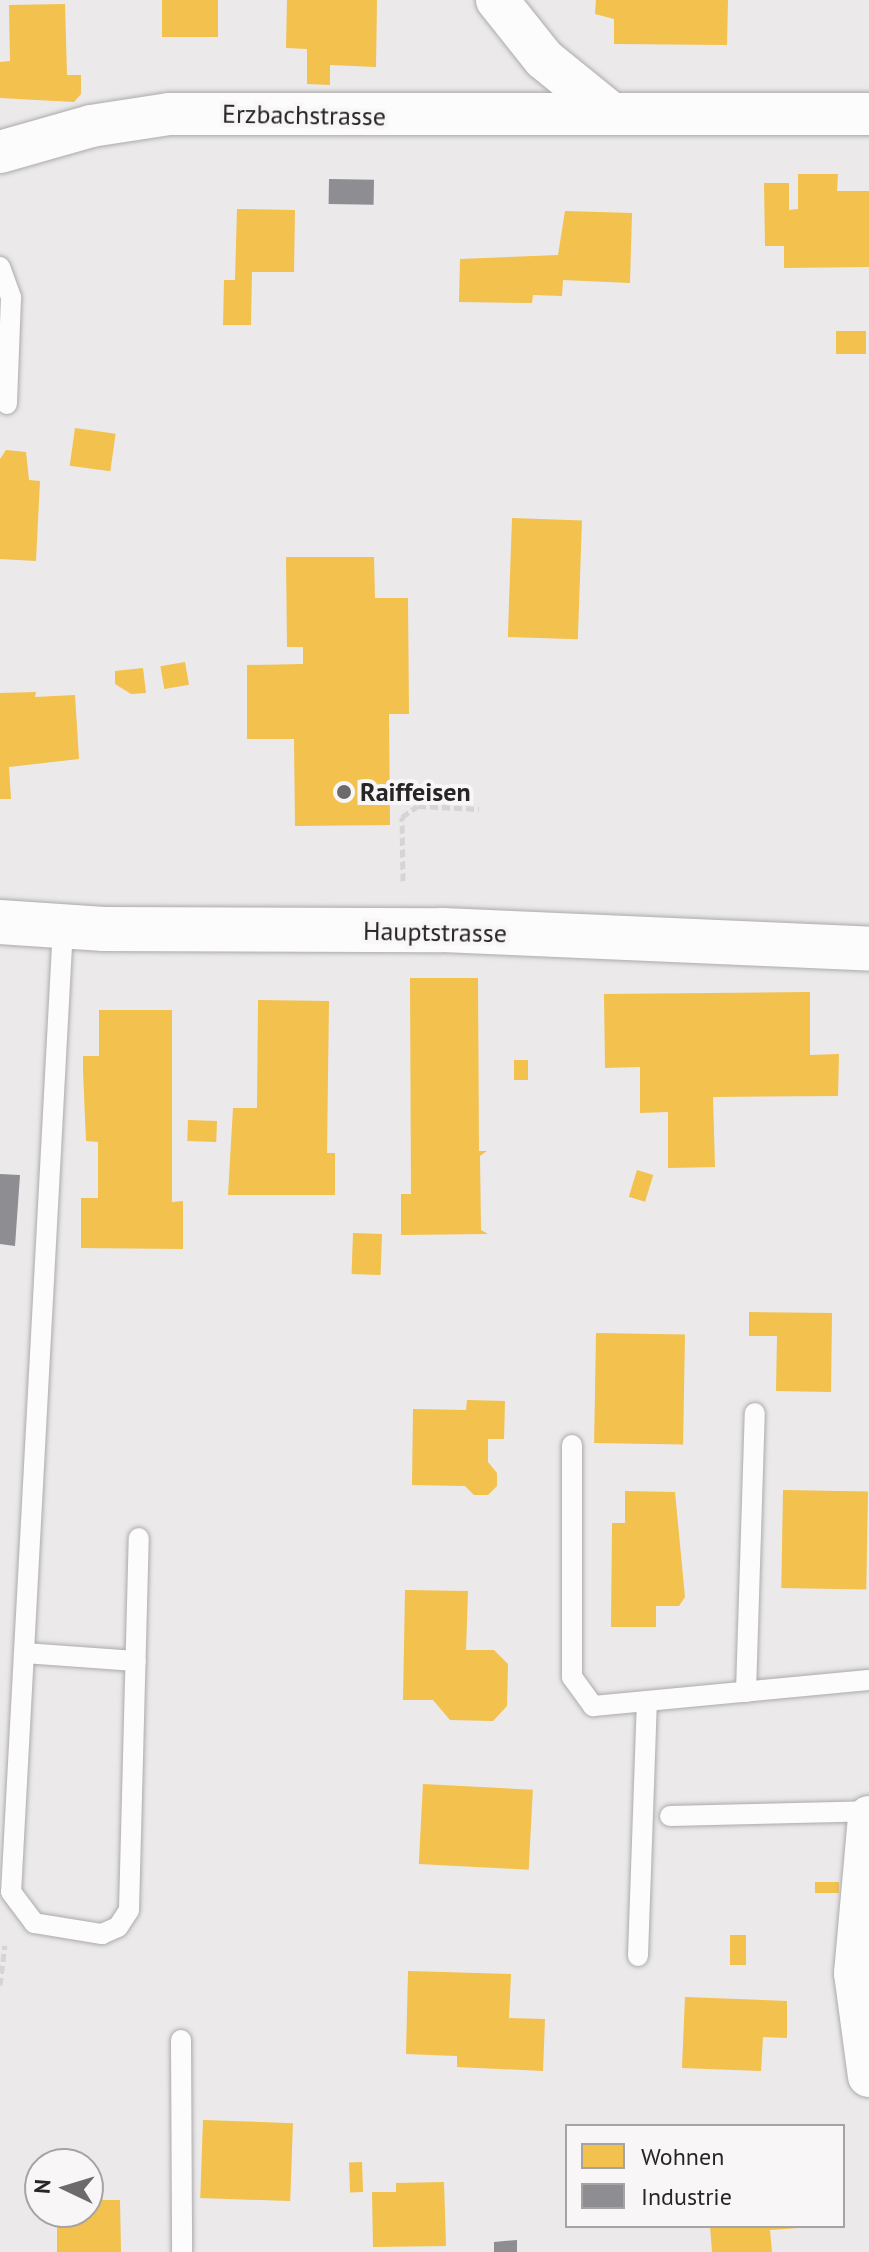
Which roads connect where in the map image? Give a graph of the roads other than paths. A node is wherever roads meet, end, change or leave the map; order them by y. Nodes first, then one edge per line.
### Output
1 (497, 0) edge
2 (612, 114) junction
3 (869, 114) edge
4 (2, 155) edge
5 (0, 267) edge
6 (7, 404) dead end
7 (0, 922) edge
8 (63, 927) junction
9 (869, 949) edge
10 (755, 1413) dead end
11 (572, 1445) dead end
12 (139, 1538) dead end
13 (24, 1653) junction
14 (136, 1661) junction
15 (869, 1680) edge
16 (746, 1692) junction
17 (647, 1701) junction
18 (869, 1814) edge
19 (670, 1816) dead end
20 (638, 1956) dead end
21 (181, 2040) dead end
22 (869, 2076) edge
23 (182, 2252) edge

1 - 2 street
2 - 3 street, Erzbachstrasse
2 - 4 street, Erzbachstrasse
5 - 6 lane
7 - 8 main road, Hauptstrasse
8 - 9 main road, Hauptstrasse
8 - 13 lane
10 - 16 lane
11 - 17 lane
12 - 14 lane
13 - 14 lane
13 - 14 lane
15 - 16 lane
16 - 17 lane
17 - 20 lane
18 - 19 lane
18 - 22 street
21 - 23 lane

